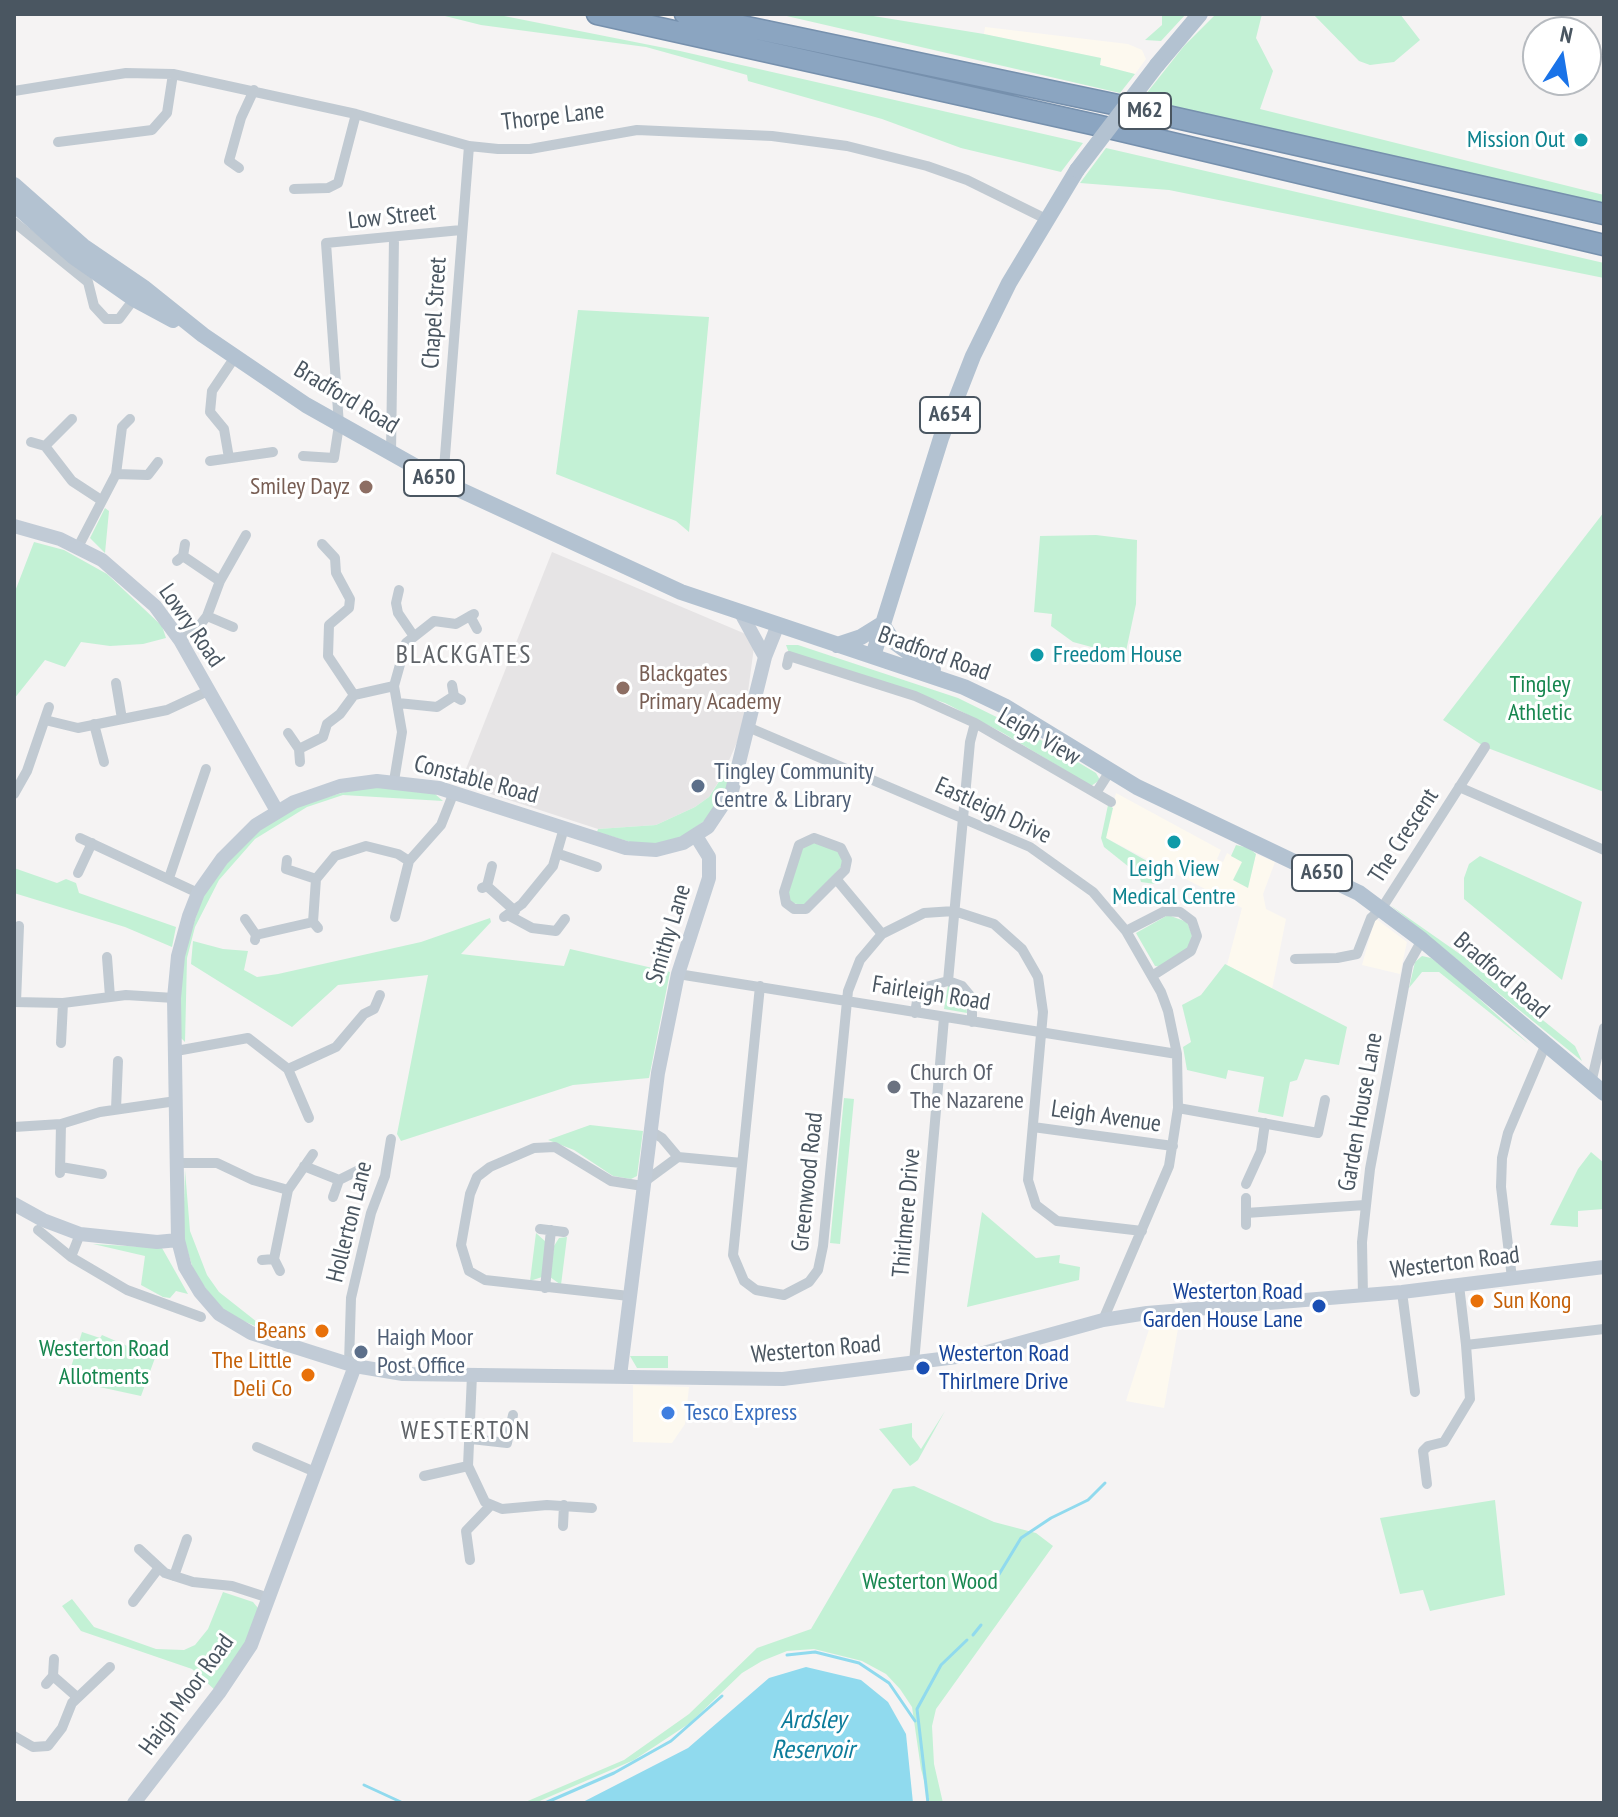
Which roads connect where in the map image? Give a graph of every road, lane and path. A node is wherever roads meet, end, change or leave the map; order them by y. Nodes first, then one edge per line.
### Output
1 (597, 14) edge
2 (685, 14) edge
3 (1200, 14) edge
4 (173, 74) junction
5 (254, 90) junction
6 (14, 91) edge
7 (356, 114) junction
8 (65, 144) dead end
9 (469, 146) junction
10 (239, 168) dead end
11 (14, 185) edge
12 (294, 189) dead end
13 (14, 204) edge
14 (1604, 214) edge
15 (1046, 219) junction
16 (14, 222) edge
17 (461, 230) junction
18 (394, 237) junction
19 (1604, 245) edge
20 (138, 293) junction
21 (235, 357) junction
22 (72, 419) dead end
23 (130, 419) dead end
24 (339, 425) junction
25 (31, 442) dead end
26 (45, 446) junction
27 (273, 452) dead end
28 (391, 454) junction
29 (303, 456) dead end
30 (229, 458) junction
31 (210, 461) dead end
32 (158, 462) dead end
33 (116, 474) junction
34 (443, 482) junction
35 (101, 500) junction
36 (14, 526) edge
37 (246, 535) dead end
38 (185, 544) dead end
39 (322, 544) dead end
40 (78, 547) junction
41 (233, 560) junction
42 (244, 566) dead end
43 (220, 581) junction
44 (399, 590) dead end
45 (742, 615) junction
46 (207, 616) junction
47 (882, 624) junction
48 (233, 627) dead end
49 (777, 627) junction
50 (477, 629) dead end
51 (413, 635) junction
52 (180, 640) junction
53 (837, 645) junction
54 (873, 656) junction
55 (765, 657) junction
56 (787, 665) dead end
57 (945, 679) junction
58 (116, 683) dead end
59 (394, 686) junction
60 (208, 691) junction
61 (456, 694) dead end
62 (354, 695) junction
63 (398, 703) junction
64 (49, 707) dead end
65 (122, 719) junction
66 (45, 720) junction
67 (975, 723) junction
68 (94, 724) junction
69 (750, 728) junction
70 (288, 733) dead end
71 (1485, 747) dead end
72 (299, 749) junction
73 (104, 762) dead end
74 (300, 762) dead end
75 (206, 769) dead end
76 (1110, 771) junction
77 (394, 781) junction
78 (1459, 787) junction
79 (454, 792) junction
80 (1096, 793) junction
81 (14, 794) edge
82 (195, 798) junction
83 (209, 801) dead end
84 (1111, 802) dead end
85 (277, 811) junction
86 (963, 819) junction
87 (564, 828) junction
88 (696, 836) junction
89 (80, 838) dead end
90 (92, 843) junction
91 (1604, 850) edge
92 (559, 854) junction
93 (287, 860) dead end
94 (409, 861) junction
95 (492, 866) dead end
96 (597, 867) dead end
97 (78, 873) dead end
98 (169, 878) junction
99 (316, 879) junction
100 (837, 880) junction
101 (198, 893) junction
102 (1382, 908) junction
103 (954, 911) junction
104 (509, 914) junction
105 (395, 917) dead end
106 (245, 919) dead end
107 (565, 919) dead end
108 (19, 926) dead end
109 (1126, 931) junction
110 (882, 934) junction
111 (1422, 940) junction
112 (16, 946) edge
113 (107, 957) dead end
114 (1295, 959) dead end
115 (678, 974) junction
116 (1152, 976) junction
117 (948, 981) junction
118 (760, 986) junction
119 (380, 995) dead end
120 (110, 997) junction
121 (174, 998) junction
122 (847, 1001) junction
123 (15, 1002) edge
124 (63, 1003) junction
125 (915, 1013) junction
126 (944, 1018) junction
127 (972, 1022) junction
128 (1604, 1028) edge
129 (1041, 1032) junction
130 (61, 1043) dead end
131 (1545, 1046) junction
132 (176, 1051) junction
133 (1177, 1054) junction
134 (118, 1061) dead end
135 (288, 1069) junction
136 (1598, 1088) edge
137 (1325, 1100) dead end
138 (176, 1101) junction
139 (302, 1106) junction
140 (287, 1108) dead end
141 (1178, 1108) junction
142 (116, 1109) junction
143 (309, 1118) dead end
144 (1265, 1123) junction
145 (61, 1124) junction
146 (14, 1127) edge
147 (1033, 1127) junction
148 (649, 1130) junction
149 (391, 1139) dead end
150 (1173, 1146) junction
151 (313, 1154) dead end
152 (678, 1157) junction
153 (176, 1163) junction
154 (742, 1163) junction
155 (304, 1166) junction
156 (359, 1170) dead end
157 (102, 1174) dead end
158 (339, 1180) junction
159 (644, 1184) junction
160 (1246, 1184) dead end
161 (288, 1190) junction
162 (333, 1197) dead end
163 (1246, 1198) dead end
164 (14, 1204) edge
165 (1365, 1205) junction
166 (38, 1230) dead end
167 (1142, 1231) junction
168 (564, 1232) dead end
169 (80, 1234) junction
170 (178, 1240) junction
171 (71, 1257) junction
172 (274, 1259) junction
173 (262, 1260) dead end
174 (1604, 1267) edge
175 (280, 1271) dead end
176 (1512, 1278) junction
177 (1459, 1285) junction
178 (545, 1288) junction
179 (1402, 1292) junction
180 (629, 1296) junction
181 (1363, 1296) junction
182 (201, 1317) dead end
183 (1103, 1320) junction
184 (1604, 1329) edge
185 (1466, 1345) junction
186 (914, 1363) junction
187 (352, 1364) junction
188 (472, 1375) junction
189 (620, 1376) junction
190 (1412, 1378) junction
191 (1398, 1382) dead end
192 (1415, 1392) dead end
193 (513, 1415) dead end
194 (471, 1439) junction
195 (257, 1447) dead end
196 (468, 1466) junction
197 (315, 1472) junction
198 (424, 1476) dead end
199 (1427, 1484) dead end
200 (491, 1505) junction
201 (564, 1505) junction
202 (592, 1508) dead end
203 (563, 1526) dead end
204 (187, 1539) dead end
205 (139, 1549) dead end
206 (470, 1560) dead end
207 (158, 1569) junction
208 (174, 1576) junction
209 (269, 1598) junction
210 (133, 1602) dead end
211 (54, 1659) dead end
212 (110, 1667) dead end
213 (77, 1697) junction
214 (14, 1736) edge
215 (134, 1803) edge

1 - 19 highway, M62
2 - 14 highway, M62
3 - 15 main road, A654, bridge
4 - 5 street, Thorpe Lane
4 - 6 street, Thorpe Lane
4 - 8 street
5 - 7 street, Thorpe Lane
5 - 10 street
7 - 9 street, Thorpe Lane
7 - 12 street
9 - 15 street, Thorpe Lane
9 - 17 street, Chapel Street
11 - 20 main road, Bradford Road / A650
13 - 20 main road, Bradford Road / A650
15 - 47 main road, A654
16 - 20 street
17 - 18 street, Low Street
17 - 34 street, Chapel Street
18 - 24 street, Low Street
18 - 28 street
20 - 21 main road, Bradford Road / A650
21 - 24 main road, Bradford Road / A650
21 - 30 street
22 - 26 street
23 - 33 street
24 - 28 main road, Bradford Road / A650
24 - 29 street
25 - 26 street
26 - 35 street
27 - 30 street
28 - 34 main road, Bradford Road / A650
30 - 31 street
32 - 33 street
33 - 35 street
34 - 45 main road, Bradford Road / A650
35 - 40 street
36 - 40 street, Lowry Road
37 - 41 street
38 - 43 street
39 - 62 street
40 - 52 street, Lowry Road
41 - 42 street
41 - 43 street
43 - 46 street
44 - 51 street
45 - 49 main road, Bradford Road / A650
45 - 55 street
46 - 48 street
46 - 52 street
47 - 53 main road
47 - 54 main road, A654
47 - 57 main road
49 - 53 main road, Bradford Road / A650
49 - 55 street
50 - 51 street
51 - 59 street
52 - 60 street, Lowry Road
53 - 54 main road, Bradford Road / A650
54 - 57 main road, Bradford Road / A650
55 - 69 street
56 - 67 street, Leigh View
57 - 76 main road, Bradford Road / A650
58 - 65 street
59 - 62 street
59 - 63 street
60 - 65 street
60 - 85 street, Lowry Road
61 - 63 street
62 - 72 street
63 - 77 street
64 - 66 street
65 - 68 street
66 - 68 street
66 - 81 street
67 - 80 street, Leigh View
67 - 86 street
68 - 73 street
69 - 86 street, Eastleigh Drive
69 - 88 street
70 - 72 street
71 - 78 street, The Crescent
72 - 74 street
75 - 82 street
76 - 80 street, Leigh View
76 - 102 main road, Bradford Road / A650
77 - 79 street, Constable Road
77 - 85 street, Constable Road
78 - 91 street, The Crescent
78 - 102 street, The Crescent
79 - 87 street, Constable Road
79 - 94 street
80 - 84 street, Leigh View
82 - 83 street
82 - 98 street
85 - 101 street, Constable Road
86 - 103 street
86 - 109 street, Eastleigh Drive
87 - 88 street, Constable Road
87 - 92 street
88 - 115 street, Smithy Lane
89 - 90 street
90 - 97 street
90 - 98 street
92 - 96 street
92 - 104 street
93 - 99 street
94 - 99 street
94 - 105 street
95 - 104 street
98 - 101 street
99 - 106 street
100 - 100 street
100 - 110 street
101 - 121 street, Constable Road
102 - 111 main road, Bradford Road / A650
102 - 114 street, The Crescent
103 - 110 street
103 - 117 street
103 - 129 street
104 - 107 street
108 - 112 street
109 - 116 street, Eastleigh Drive
109 - 116 street
110 - 122 street
111 - 131 main road, Bradford Road / A650
111 - 165 street, Garden House Lane
112 - 123 street
113 - 120 street
115 - 118 street, Fairleigh Road
115 - 148 street, Smithy Lane
116 - 133 street, Eastleigh Drive
117 - 125 street
117 - 127 street
118 - 122 street, Fairleigh Road
118 - 154 street, Greenwood Road
119 - 135 street
120 - 121 street
120 - 124 street
121 - 132 street, Constable Road
122 - 125 street, Fairleigh Road
122 - 154 street, Greenwood Road
123 - 124 street
124 - 130 street
125 - 126 street, Fairleigh Road
126 - 127 street, Fairleigh Road
126 - 186 street, Thirlmere Drive
127 - 129 street, Fairleigh Road
128 - 136 street
129 - 133 street, Fairleigh Road
129 - 147 street
131 - 136 main road, Bradford Road / A650
131 - 176 street
132 - 135 street
132 - 138 street, Constable Road
133 - 141 street, Eastleigh Drive
134 - 142 street
135 - 139 street
137 - 144 street
138 - 142 street
138 - 153 street, Constable Road
139 - 140 street
139 - 143 street
141 - 144 street
141 - 150 street, Eastleigh Drive
142 - 145 street
144 - 160 street
145 - 146 street
145 - 157 street
147 - 150 street, Leigh Avenue
147 - 167 street
148 - 152 street
148 - 159 street, Smithy Lane
149 - 187 street, Hollerton Lane
150 - 167 street, Eastleigh Drive
151 - 155 street
152 - 154 street
152 - 159 street
153 - 161 street
153 - 170 street, Constable Road
155 - 158 street
155 - 161 street
156 - 158 street
158 - 162 street
159 - 178 street
159 - 180 street, Smithy Lane
161 - 172 street
163 - 165 street
164 - 169 street
165 - 181 street, Garden House Lane
166 - 171 street
167 - 183 street, Eastleigh Drive
168 - 178 street
169 - 170 street
169 - 171 street
170 - 187 street, Westerton Road
171 - 182 street
172 - 173 street
172 - 175 street
174 - 176 street, Westerton Road
176 - 177 street, Westerton Road
177 - 179 street, Westerton Road
177 - 185 street
178 - 180 street
179 - 181 street, Westerton Road
179 - 190 street
180 - 189 street, Smithy Lane
181 - 183 street, Westerton Road
183 - 186 street, Westerton Road
184 - 185 street
185 - 199 street
186 - 189 street, Westerton Road
187 - 188 street, Westerton Road
187 - 197 street, Haigh Moor Road
188 - 189 street, Westerton Road
188 - 194 street
190 - 191 street
190 - 192 street
193 - 194 street
194 - 196 street
195 - 197 street
196 - 198 street
196 - 200 street
197 - 209 street, Haigh Moor Road
200 - 201 street
200 - 206 street
201 - 202 street
201 - 203 street
204 - 208 street
205 - 207 street
207 - 208 street
207 - 210 street
208 - 209 street
209 - 215 street, Haigh Moor Road
211 - 213 street
212 - 213 street
213 - 214 street

